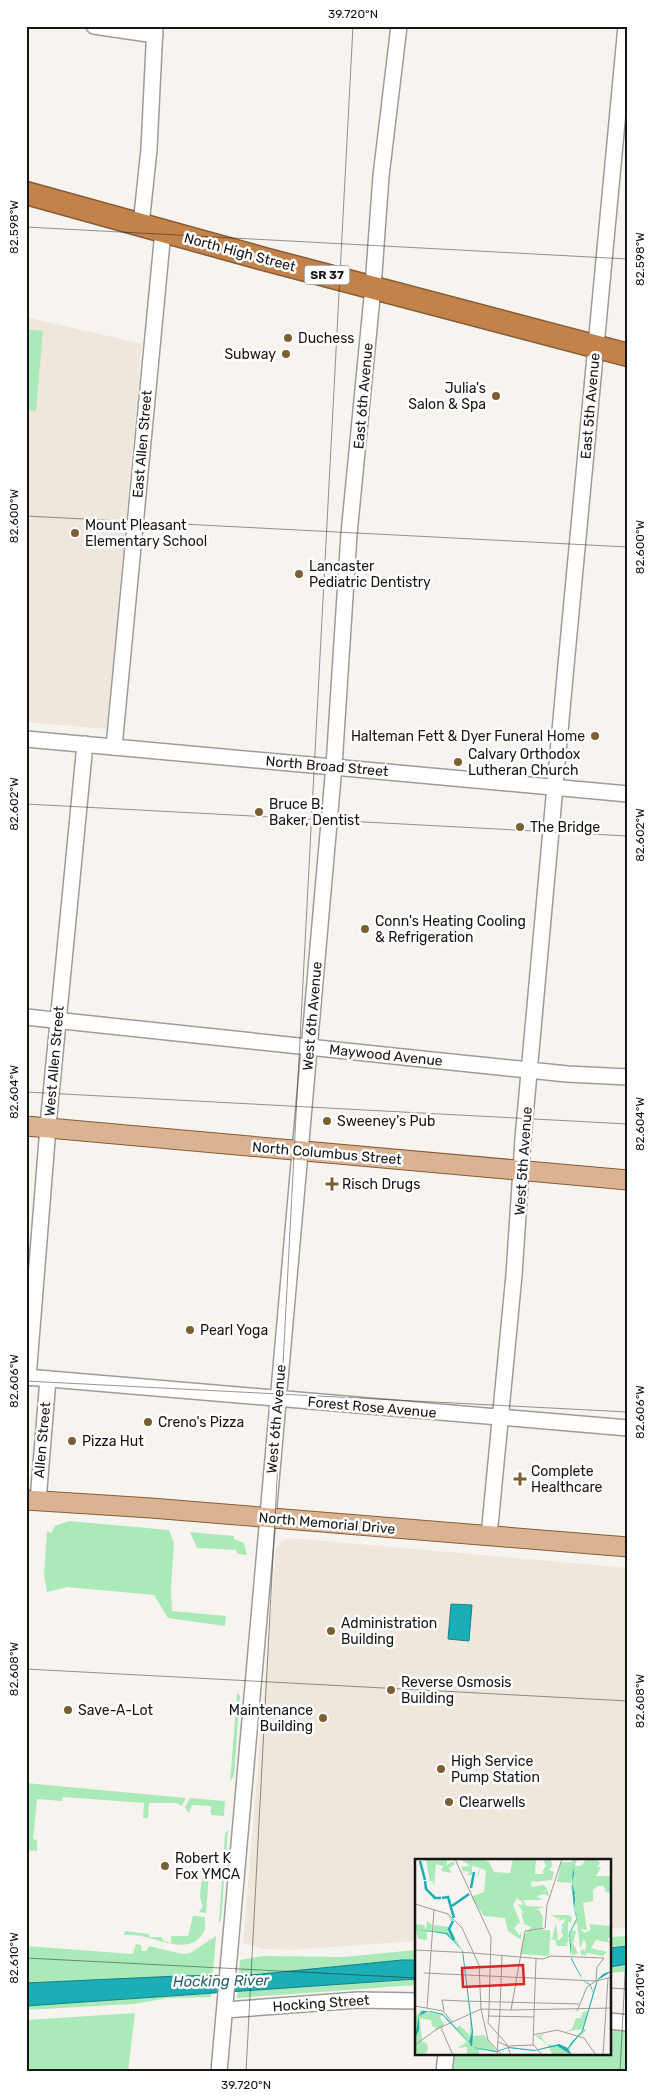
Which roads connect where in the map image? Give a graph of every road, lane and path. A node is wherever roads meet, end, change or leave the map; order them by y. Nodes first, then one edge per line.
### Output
1 (94, 26) edge
2 (399, 26) edge
3 (626, 26) edge
4 (155, 31) edge
5 (26, 194) edge
6 (141, 225) junction
7 (163, 231) junction
8 (373, 288) junction
9 (596, 346) junction
10 (628, 355) edge
11 (26, 739) edge
12 (85, 744) junction
13 (114, 747) junction
14 (334, 766) junction
15 (556, 787) junction
16 (628, 794) edge
17 (26, 1017) edge
18 (58, 1020) junction
19 (309, 1047) junction
20 (530, 1070) junction
21 (628, 1077) edge
22 (26, 1126) edge
23 (49, 1128) junction
24 (299, 1150) junction
25 (522, 1170) junction
26 (628, 1180) edge
27 (27, 1378) edge
28 (48, 1380) junction
29 (277, 1399) junction
30 (499, 1419) junction
31 (628, 1428) edge
32 (32, 1501) edge
33 (267, 1518) junction
34 (489, 1536) junction
35 (628, 1547) edge
36 (415, 2001) edge
37 (225, 2007) junction
38 (612, 2021) edge
39 (628, 2023) edge
40 (446, 2056) edge
41 (219, 2072) edge
42 (444, 2072) edge

1 - 4 street
2 - 8 street, East 6th Avenue
3 - 9 street, East 5th Avenue
4 - 6 street
5 - 6 highway, North High Street / SR 37
6 - 7 highway, North High Street / SR 37
7 - 8 highway, North High Street / SR 37
7 - 13 street, East Allen Street
8 - 9 highway, North High Street / SR 37
8 - 14 street, East 6th Avenue
9 - 10 highway, North High Street / SR 37
9 - 15 street, East 5th Avenue
11 - 12 street, North Broad Street
12 - 13 street, North Broad Street
12 - 18 street, West Allen Street
13 - 14 street, North Broad Street
14 - 15 street, North Broad Street
14 - 19 street, West 6th Avenue
15 - 16 street, North Broad Street
15 - 20 street, West 5th Avenue
17 - 18 street, Maywood Avenue
18 - 19 street, Maywood Avenue
18 - 23 street, West Allen Street
19 - 20 street, Maywood Avenue
19 - 24 street, West 6th Avenue
20 - 21 street, Maywood Avenue
20 - 25 street, West 5th Avenue
22 - 23 main road, North Columbus Street
23 - 24 main road, North Columbus Street
23 - 27 street, West Allen Street
24 - 25 main road, North Columbus Street
24 - 29 street, West 6th Avenue
25 - 26 main road, North Columbus Street
25 - 30 street, West 5th Avenue
27 - 28 street, Forest Rose Avenue
28 - 29 street, Forest Rose Avenue
28 - 32 street, Allen Street
29 - 30 street, Forest Rose Avenue
29 - 33 street, West 6th Avenue
30 - 31 street, Forest Rose Avenue
30 - 34 street, West 5th Avenue
32 - 33 main road, North Memorial Drive
33 - 34 main road, North Memorial Drive
33 - 37 street, West 6th Avenue
34 - 35 main road, North Memorial Drive
36 - 37 street, Hocking Street
37 - 41 street, West 6th Avenue
38 - 39 street
40 - 42 street

